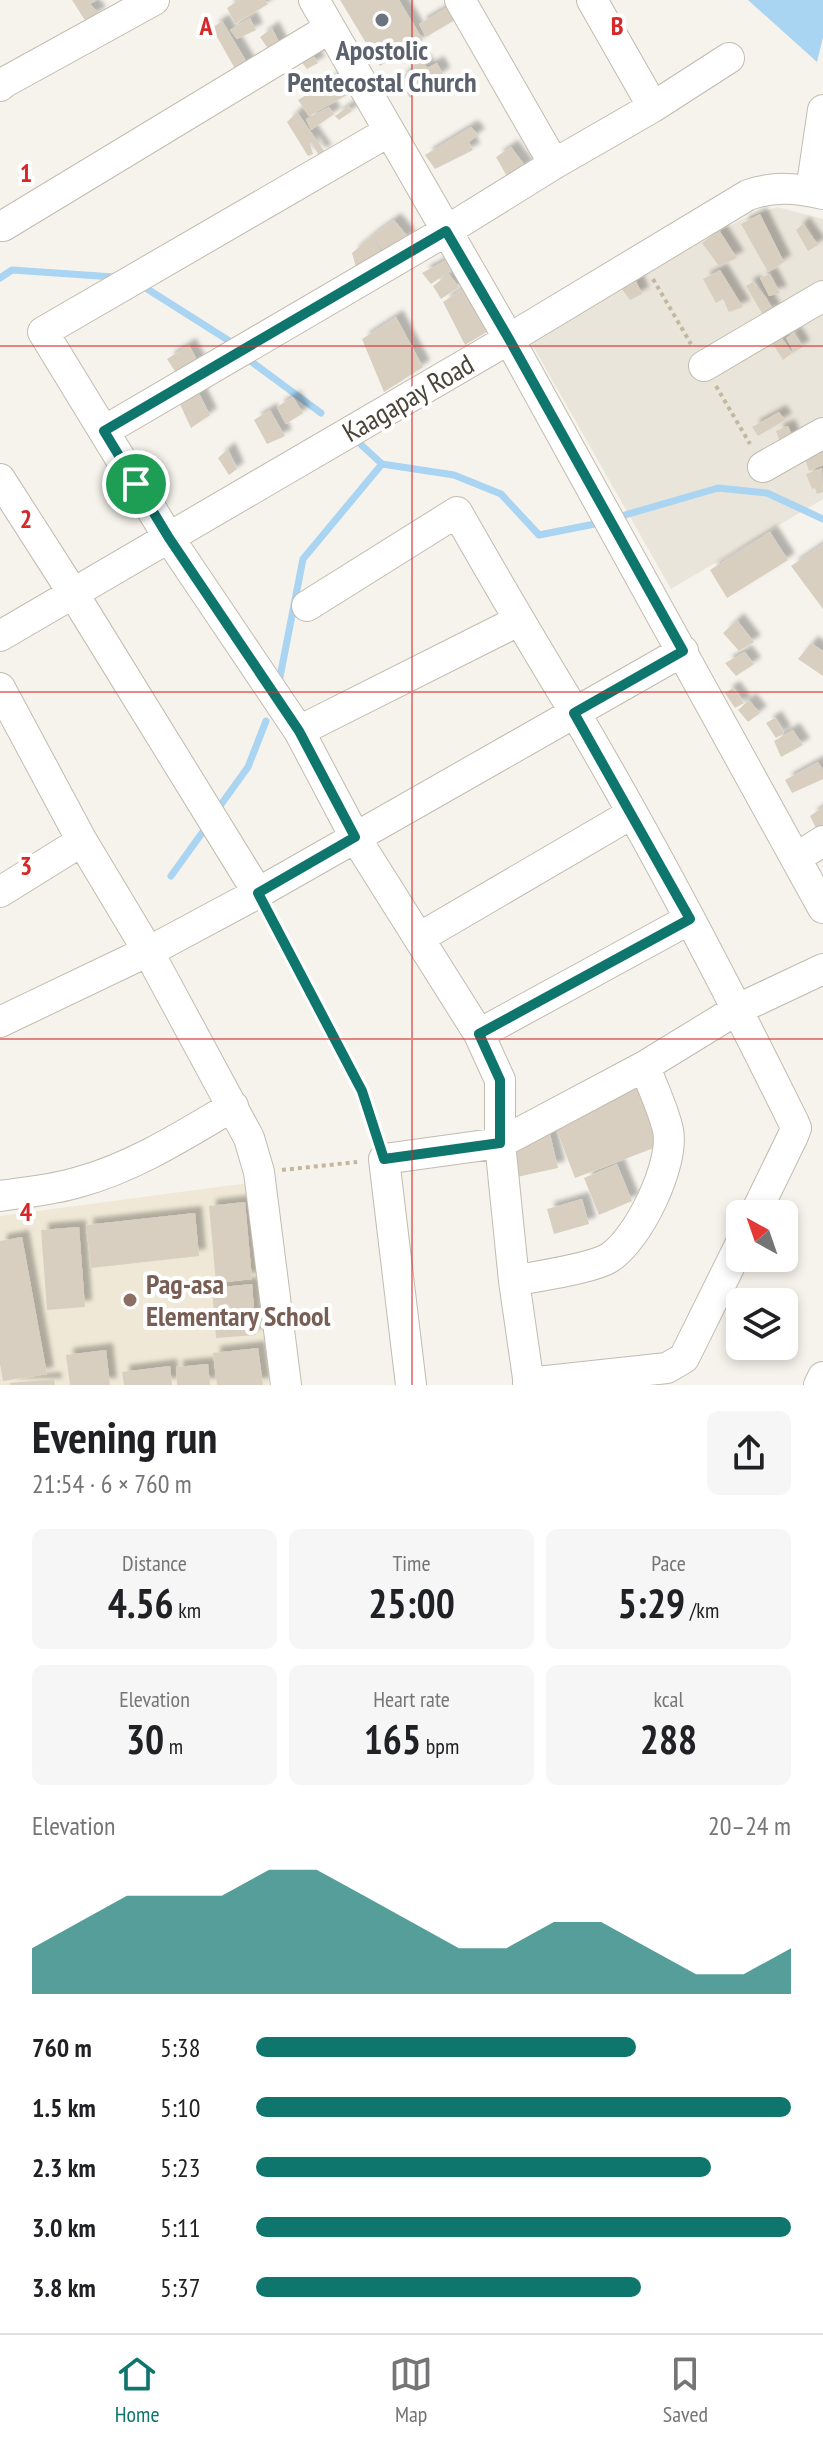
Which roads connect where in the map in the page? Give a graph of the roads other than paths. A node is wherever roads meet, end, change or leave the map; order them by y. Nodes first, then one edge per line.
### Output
1 (154, 0) edge
2 (314, 0) edge
3 (460, 0) edge
4 (592, 0) edge
5 (330, 28) junction
6 (729, 58) dead end
7 (0, 86) edge
8 (653, 107) junction
9 (823, 110) edge
10 (388, 132) junction
11 (554, 164) junction
12 (817, 193) edge
13 (3, 226) dead end
14 (446, 231) junction
15 (823, 296) edge
16 (509, 339) junction
17 (704, 366) dead end
18 (104, 431) junction
19 (823, 433) edge
20 (763, 467) dead end
21 (0, 479) edge
22 (169, 538) junction
23 (73, 593) junction
24 (307, 606) dead end
25 (518, 621) junction
26 (0, 636) edge
27 (683, 651) junction
28 (0, 688) edge
29 (574, 713) junction
30 (299, 731) junction
31 (631, 814) junction
32 (355, 837) junction
33 (82, 841) junction
34 (823, 841) edge
35 (796, 858) junction
36 (0, 892) edge
37 (258, 893) junction
38 (823, 908) edge
39 (690, 919) junction
40 (419, 938) junction
41 (148, 951) junction
42 (823, 969) edge
43 (738, 1009) junction
44 (0, 1022) edge
45 (479, 1034) junction
46 (645, 1066) junction
47 (233, 1106) junction
48 (500, 1143) junction
49 (0, 1196) edge
50 (762, 1200) edge
51 (727, 1272) edge
52 (514, 1281) junction
53 (823, 1377) edge
54 (528, 1384) edge
55 (286, 1385) edge
56 (411, 1385) edge
57 (819, 1385) edge

1 - 7 street
2 - 5 street
3 - 11 street
4 - 8 street
5 - 10 street
5 - 13 street
6 - 8 street
8 - 11 street
9 - 12 street
10 - 14 street
10 - 18 street
11 - 14 street
12 - 16 street, Kaagapay Road
14 - 16 street
14 - 18 street
15 - 17 street
16 - 22 street, Kaagapay Road
16 - 27 street
18 - 22 street
19 - 20 street
21 - 23 street
22 - 23 street, Kaagapay Road
22 - 30 street
23 - 26 street, Kaagapay Road
23 - 37 street
24 - 25 street
25 - 29 street
25 - 30 street
27 - 29 street
27 - 35 street
28 - 33 street
29 - 31 street
29 - 32 street
30 - 32 street
31 - 39 street
31 - 40 street
32 - 37 street
32 - 40 street
33 - 36 street
33 - 41 street
34 - 35 street
35 - 38 street
37 - 41 street
39 - 43 street
39 - 45 street
40 - 45 street
41 - 44 street
41 - 47 street
42 - 43 street
43 - 46 street
43 - 50 street
45 - 48 street
46 - 48 street
46 - 52 street
47 - 49 street
47 - 55 street
48 - 52 street
48 - 56 street
51 - 54 street
52 - 54 street
53 - 57 street

